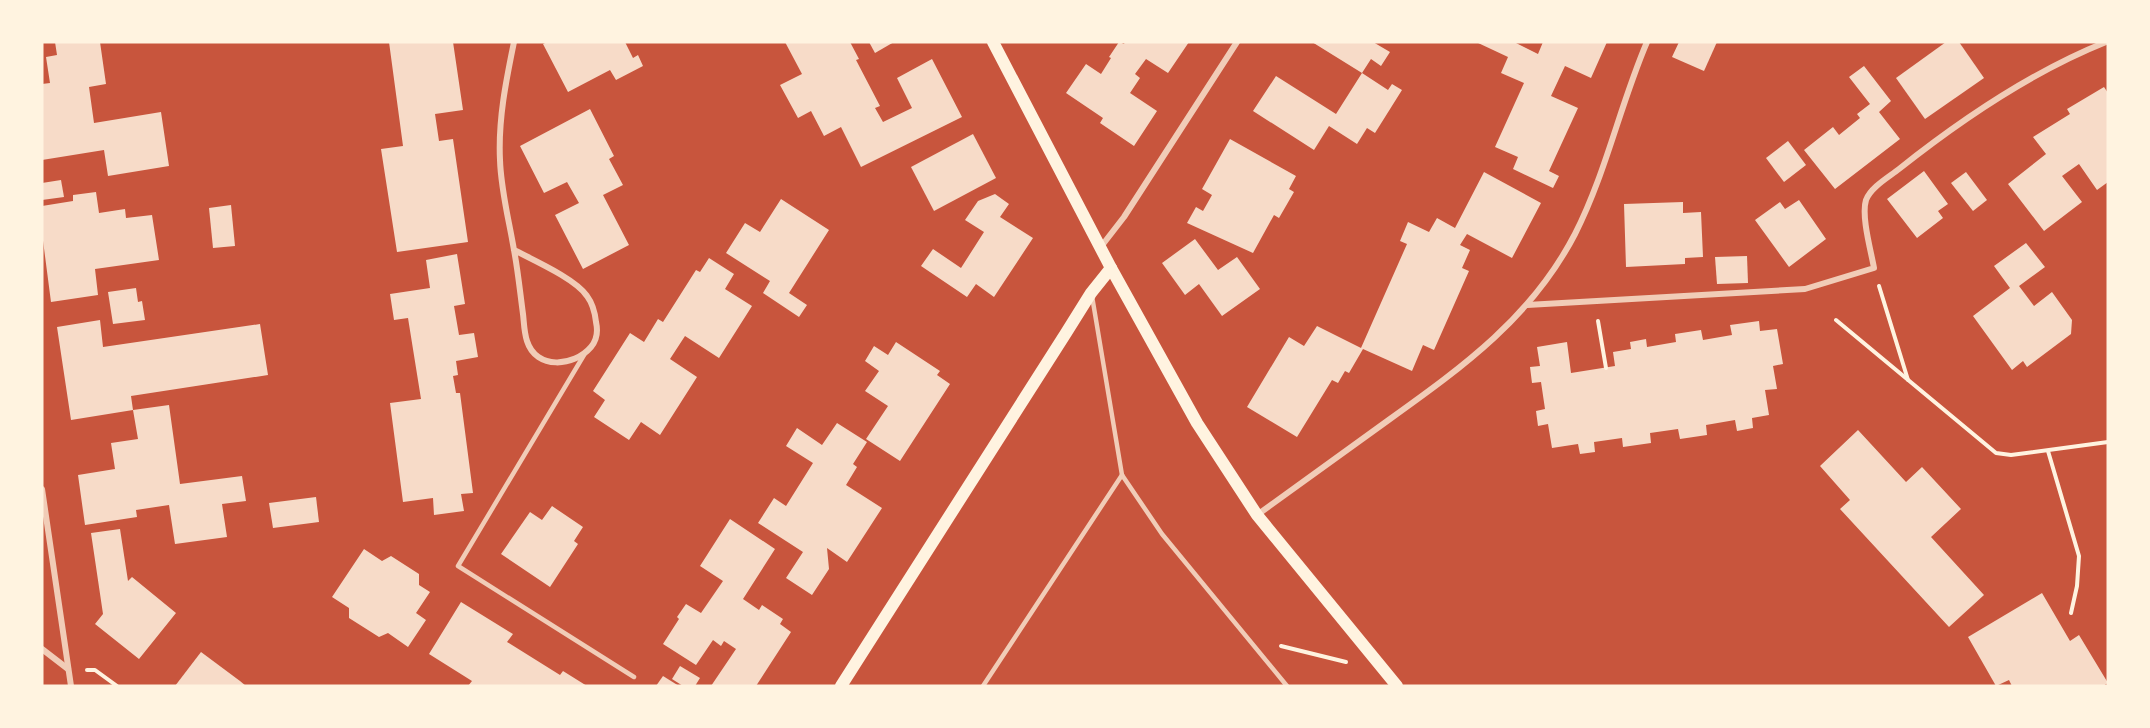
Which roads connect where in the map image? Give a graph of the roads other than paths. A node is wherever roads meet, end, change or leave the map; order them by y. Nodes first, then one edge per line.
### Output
1 (513, 42) edge
2 (993, 42) edge
3 (1237, 42) edge
4 (1647, 42) edge
5 (2106, 42) edge
6 (1100, 248) junction
7 (514, 250) junction
8 (1111, 268) junction
9 (1091, 293) junction
10 (1527, 305) junction
11 (584, 355) junction
12 (1122, 475) junction
13 (42, 489) edge
14 (1257, 515) junction
15 (42, 649) edge
16 (68, 669) junction
17 (634, 677) dead end
18 (1282, 680) junction
19 (71, 686) edge
20 (841, 686) edge
21 (983, 686) edge
22 (1277, 686) edge
23 (1287, 686) edge
24 (1397, 686) edge

1 - 7 street
2 - 6 main road
3 - 6 street
4 - 10 street
5 - 10 street
6 - 8 main road
7 - 11 street
7 - 11 street
8 - 9 main road
8 - 14 main road
9 - 12 lane
9 - 20 main road
10 - 14 street
11 - 17 lane
12 - 18 lane
12 - 21 lane
13 - 16 street
14 - 24 main road
15 - 16 street
16 - 19 street
18 - 22 lane
18 - 23 lane

